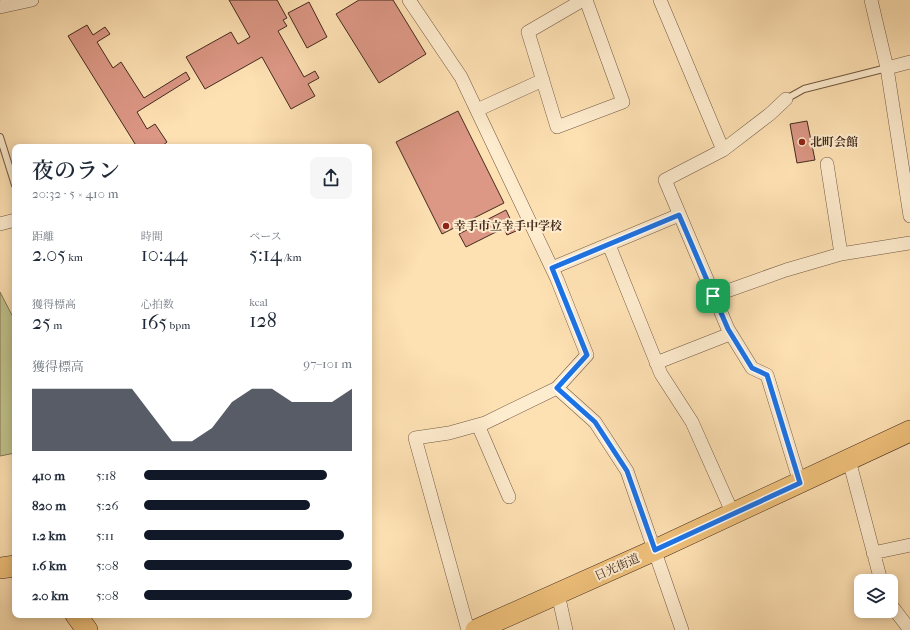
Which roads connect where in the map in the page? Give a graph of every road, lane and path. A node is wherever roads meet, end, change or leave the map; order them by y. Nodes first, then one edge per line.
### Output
1 (32, 0) edge
2 (409, 0) edge
3 (584, 0) edge
4 (660, 0) edge
5 (871, 0) edge
6 (0, 7) edge
7 (910, 62) edge
8 (887, 68) junction
9 (543, 80) junction
10 (786, 99) joint
11 (477, 110) junction
12 (0, 137) edge
13 (723, 150) junction
14 (827, 164) dead end
15 (12, 175) edge
16 (679, 215) junction
17 (910, 216) edge
18 (12, 221) edge
19 (0, 224) edge
20 (910, 243) edge
21 (609, 245) junction
22 (841, 254) junction
23 (552, 268) junction
24 (713, 296) junction
25 (730, 334) junction
26 (656, 363) junction
27 (557, 388) junction
28 (478, 425) junction
29 (910, 431) edge
30 (849, 460) junction
31 (800, 483) junction
32 (509, 497) dead end
33 (733, 514) junction
34 (910, 545) edge
35 (655, 550) junction
36 (874, 553) junction
37 (12, 566) edge
38 (0, 568) edge
39 (879, 574) edge
40 (558, 594) junction
41 (898, 614) edge
42 (78, 618) edge
43 (87, 630) edge
44 (468, 630) edge
45 (476, 630) edge
46 (566, 630) edge
47 (682, 630) edge
48 (910, 630) edge

1 - 6 street
2 - 11 street
3 - 9 street
3 - 9 street
4 - 13 street
5 - 8 street
7 - 8 street
8 - 10 lane
8 - 17 street
9 - 11 street
10 - 13 street
11 - 23 street
12 - 15 lane
13 - 16 street
14 - 22 street
16 - 21 street
16 - 24 street
18 - 19 street
20 - 22 street
21 - 23 street
21 - 26 street
22 - 24 street
23 - 27 street
24 - 25 street
25 - 26 street
25 - 31 street
26 - 33 street
27 - 28 street
27 - 35 street
28 - 32 street
28 - 44 street
29 - 30 main road, 日光街道
30 - 31 main road, 日光街道
30 - 36 street
31 - 33 main road, 日光街道
33 - 35 main road, 日光街道
34 - 36 street
35 - 40 main road, 日光街道
35 - 47 street
36 - 39 street
37 - 38 main road
40 - 45 main road, 日光街道
40 - 46 street
41 - 48 street
42 - 43 main road

